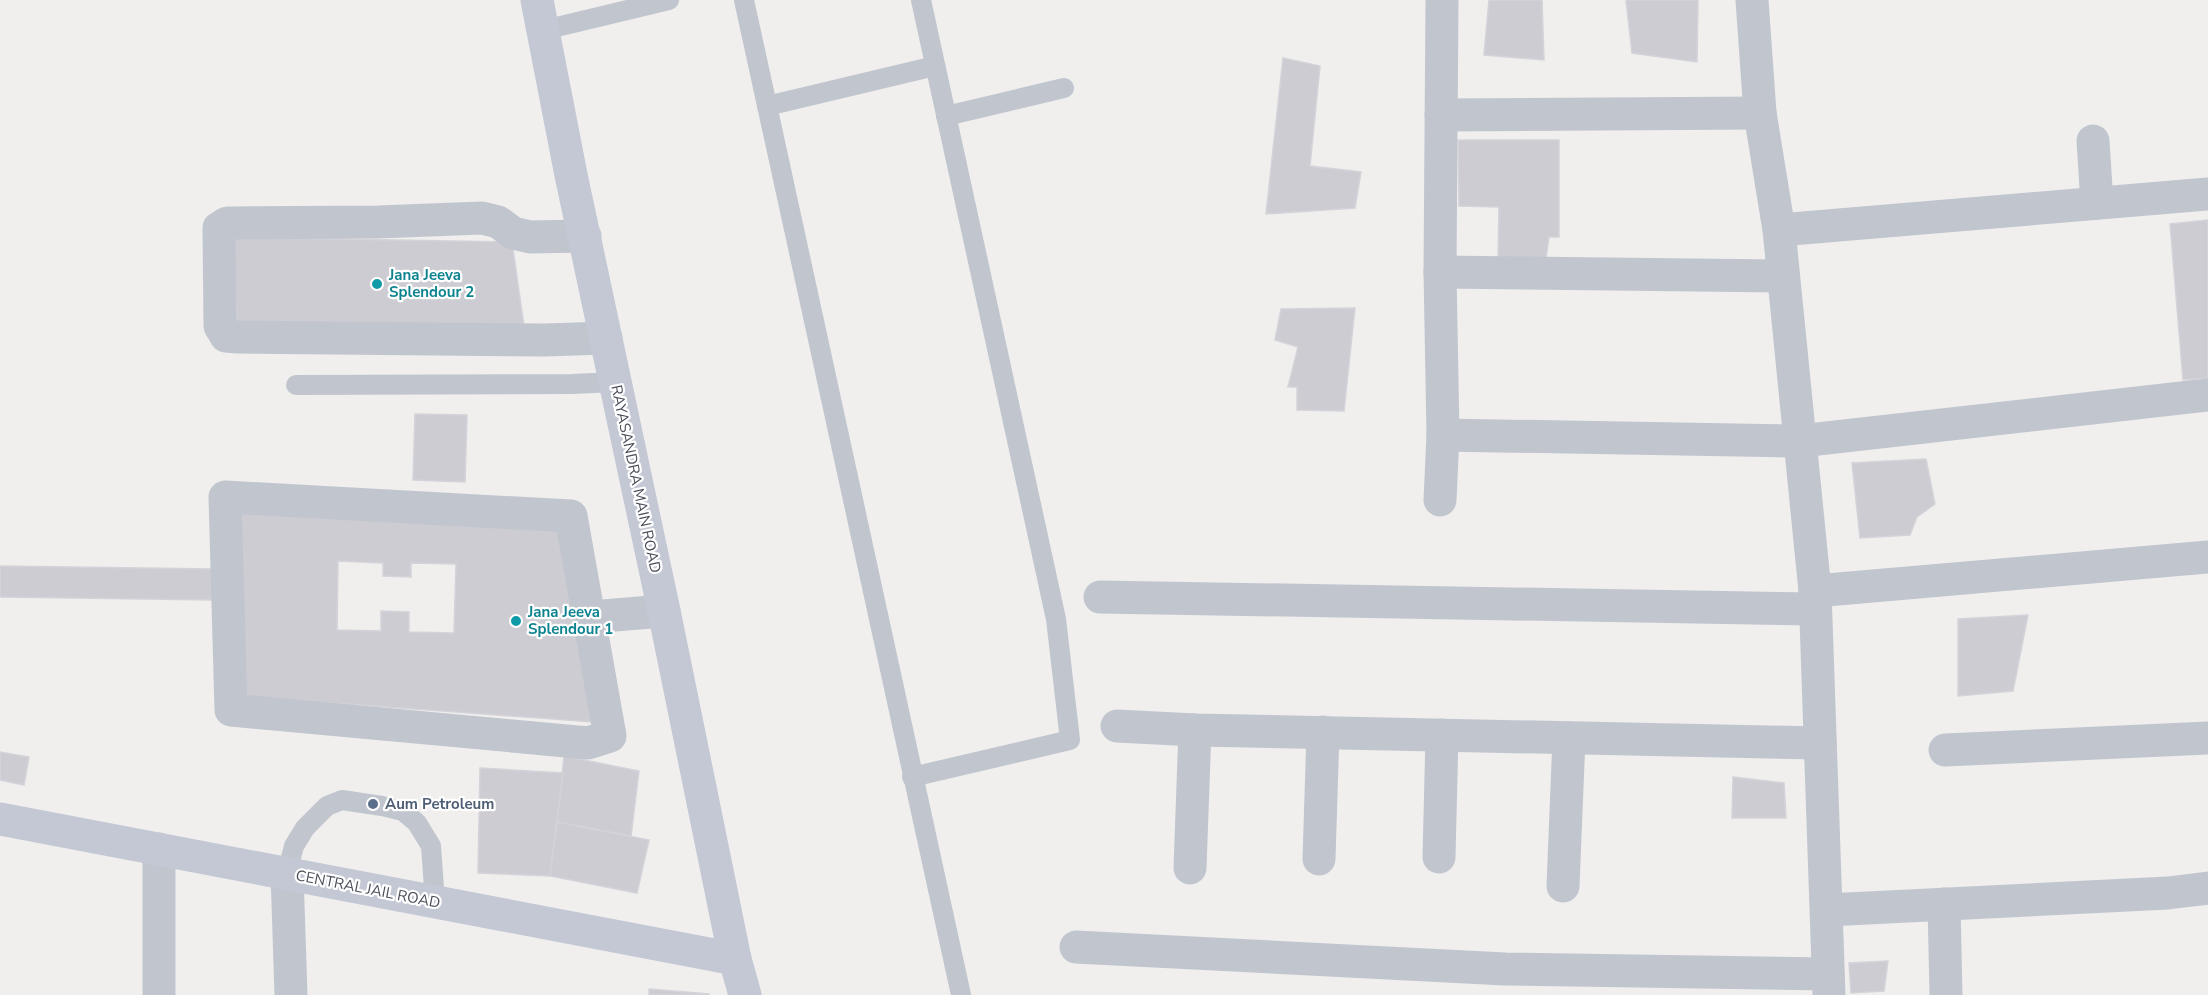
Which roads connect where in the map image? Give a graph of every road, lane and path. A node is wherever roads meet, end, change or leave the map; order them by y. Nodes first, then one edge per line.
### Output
1 (669, 0) edge
2 (744, 0) edge
3 (921, 0) edge
4 (1442, 0) edge
5 (1759, 1) edge
6 (540, 15) edge
7 (935, 66) junction
8 (1064, 88) dead end
9 (767, 106) junction
10 (1760, 113) junction
11 (1441, 115) junction
12 (946, 116) junction
13 (2093, 141) dead end
14 (2208, 194) edge
15 (2097, 203) junction
16 (1779, 230) junction
17 (585, 236) junction
18 (1440, 272) junction
19 (1783, 276) junction
20 (606, 338) junction
21 (615, 382) junction
22 (296, 386) dead end
23 (2208, 395) edge
24 (1443, 435) junction
25 (1800, 441) junction
26 (1440, 500) dead end
27 (2208, 557) edge
28 (1100, 597) dead end
29 (1815, 600) junction
30 (664, 611) junction
31 (590, 617) junction
32 (1117, 726) dead end
33 (1195, 730) junction
34 (1323, 732) junction
35 (1442, 735) junction
36 (1569, 738) junction
37 (2208, 738) edge
38 (1820, 743) junction
39 (1945, 750) dead end
40 (912, 777) junction
41 (0, 819) edge
42 (159, 849) junction
43 (1439, 857) dead end
44 (1319, 859) dead end
45 (1190, 868) dead end
46 (287, 873) junction
47 (1563, 886) dead end
48 (2208, 888) edge
49 (435, 902) junction
50 (1944, 904) junction
51 (1827, 910) junction
52 (1077, 947) dead end
53 (735, 959) junction
54 (1828, 984) edge
55 (159, 995) edge
56 (291, 995) edge
57 (745, 995) edge
58 (961, 995) edge
59 (1946, 995) edge

1 - 6 lane
2 - 9 lane
3 - 7 lane
4 - 11 street
5 - 10 street
6 - 17 street, RAYASANDRA MAIN ROAD
7 - 9 lane
7 - 12 lane
8 - 12 lane
9 - 40 lane
10 - 11 street
10 - 16 street
11 - 18 street
12 - 40 lane
13 - 15 street
14 - 15 street
15 - 16 street
16 - 19 street
17 - 20 street, RAYASANDRA MAIN ROAD
17 - 20 street
18 - 19 street
18 - 24 street
19 - 25 street
20 - 21 street, RAYASANDRA MAIN ROAD
21 - 22 lane
21 - 30 street, RAYASANDRA MAIN ROAD
23 - 25 street
24 - 25 street
24 - 26 street
25 - 29 street
27 - 29 street
28 - 29 street
29 - 38 street
30 - 31 street
30 - 53 street, RAYASANDRA MAIN ROAD
31 - 31 street
32 - 33 street
33 - 34 street
33 - 45 street
34 - 35 street
34 - 44 street
35 - 36 street
35 - 43 street
36 - 38 street
36 - 47 street
37 - 39 street
38 - 51 street
40 - 58 lane
41 - 42 street, CENTRAL JAIL ROAD
42 - 46 street, CENTRAL JAIL ROAD
42 - 55 street
46 - 49 street, CENTRAL JAIL ROAD
46 - 49 lane
46 - 56 street
48 - 50 street
49 - 53 street, CENTRAL JAIL ROAD
50 - 51 street
50 - 59 street
51 - 54 street
52 - 54 street
53 - 57 street, RAYASANDRA MAIN ROAD

